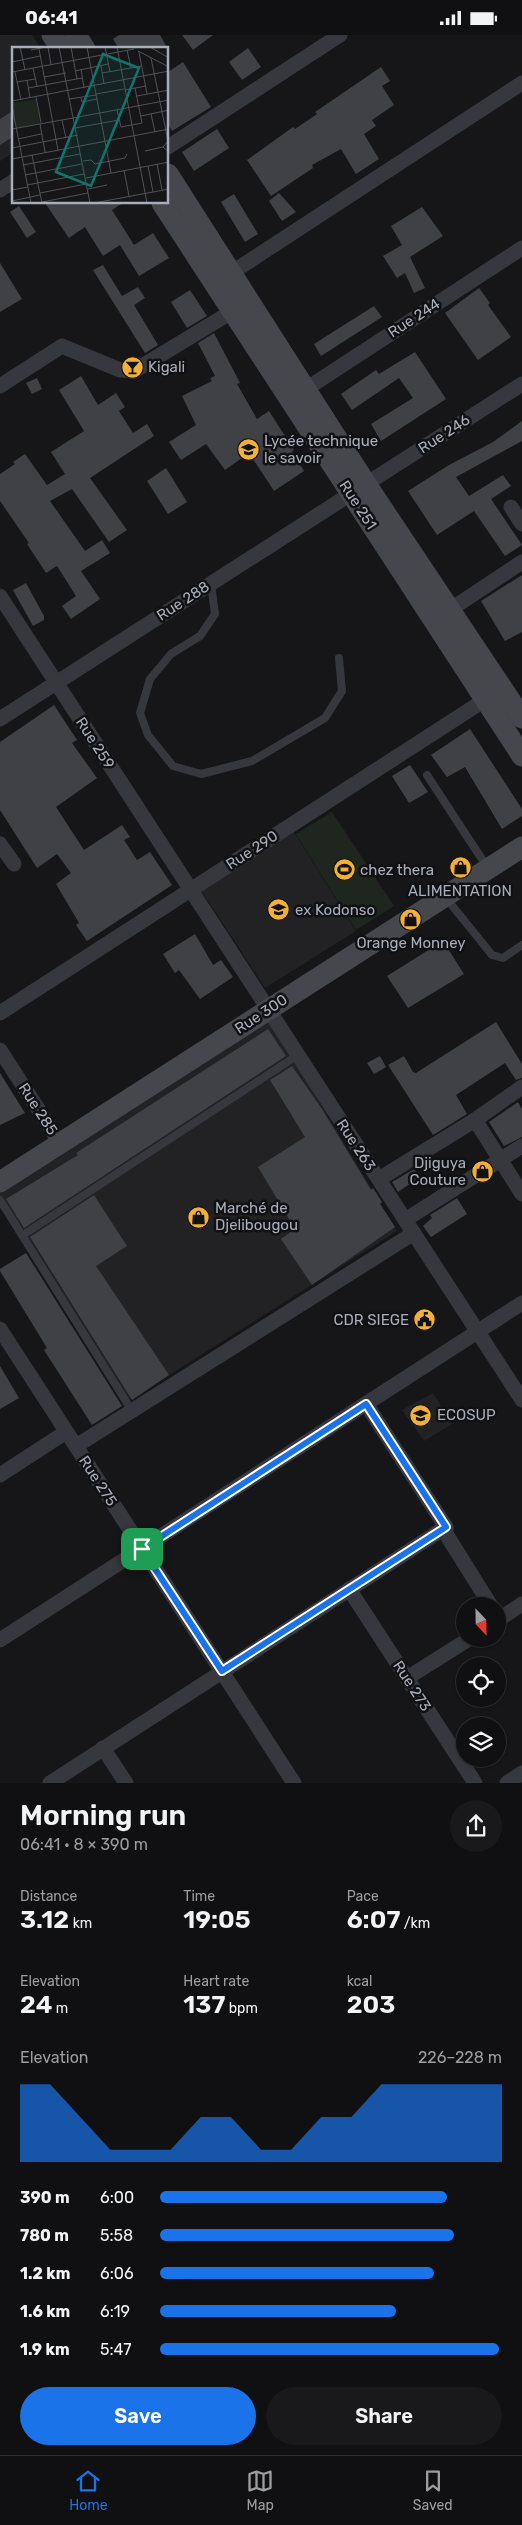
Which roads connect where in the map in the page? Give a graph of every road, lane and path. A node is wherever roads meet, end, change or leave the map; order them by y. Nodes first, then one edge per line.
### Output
1 (52, 35) edge
2 (340, 35) edge
3 (79, 42) edge
4 (522, 83) edge
5 (169, 146) edge
6 (169, 176) edge
7 (12, 182) edge
8 (0, 190) edge
9 (163, 204) edge
10 (522, 248) edge
11 (231, 273) junction
12 (232, 311) junction
13 (522, 384) edge
14 (0, 387) edge
15 (306, 389) junction
16 (359, 489) junction
17 (511, 507) dead end
18 (522, 524) edge
19 (522, 562) edge
20 (211, 583) junction
21 (0, 596) edge
22 (442, 615) junction
23 (339, 658) dead end
24 (56, 683) junction
25 (503, 688) junction
26 (485, 700) junction
27 (522, 718) edge
28 (0, 719) edge
29 (522, 756) edge
30 (427, 775) dead end
31 (0, 844) edge
32 (522, 847) edge
33 (14, 864) dead end
34 (488, 869) junction
35 (191, 889) junction
36 (445, 896) junction
37 (522, 945) edge
38 (268, 1009) junction
39 (0, 1013) edge
40 (0, 1050) edge
41 (298, 1055) junction
42 (522, 1087) edge
43 (475, 1120) junction
44 (60, 1143) junction
45 (522, 1146) edge
46 (500, 1159) junction
47 (379, 1179) junction
48 (0, 1182) edge
49 (522, 1194) edge
50 (0, 1200) edge
51 (405, 1220) junction
52 (414, 1233) junction
53 (23, 1235) junction
54 (522, 1303) edge
55 (0, 1329) edge
56 (478, 1332) junction
57 (522, 1400) edge
58 (366, 1404) junction
59 (132, 1411) junction
60 (66, 1432) junction
61 (76, 1446) junction
62 (0, 1475) edge
63 (446, 1527) junction
64 (142, 1549) junction
65 (349, 1589) junction
66 (484, 1597) edge
67 (522, 1604) edge
68 (506, 1611) edge
69 (0, 1640) edge
70 (457, 1647) edge
71 (222, 1671) junction
72 (407, 1679) junction
73 (104, 1748) junction
74 (522, 1773) edge
75 (50, 1783) edge
76 (126, 1783) edge
77 (294, 1783) edge
78 (475, 1783) edge
79 (507, 1783) edge

1 - 3 main road
2 - 5 street
4 - 11 street
6 - 11 main road, Rue 251
7 - 8 street
9 - 12 main road, Rue 251
10 - 15 street, Rue 244
11 - 15 main road, Rue 251
12 - 14 street
12 - 16 main road, Rue 251
13 - 16 street, Rue 246
15 - 16 main road, Rue 251
16 - 20 street, Rue 288
16 - 22 main road, Rue 251
17 - 18 street
19 - 22 street
20 - 23 lane
20 - 24 street, Rue 288
21 - 24 street, Rue 259
22 - 25 main road, Rue 251
22 - 26 main road, Rue 251
24 - 28 street, Rue 288
24 - 35 street, Rue 259
25 - 26 street, Rue 290
25 - 27 main road, Rue 251
26 - 29 main road, Rue 251
26 - 35 street, Rue 290
30 - 34 lane
31 - 33 street
32 - 34 main road, Rue 300
34 - 36 main road, Rue 300
35 - 38 street, Rue 263
35 - 39 street, Rue 290
36 - 37 lane
36 - 38 main road, Rue 300
38 - 41 street, Rue 263
38 - 44 main road, Rue 300
40 - 44 street, Rue 285
41 - 47 street, Rue 263
41 - 53 lane
42 - 43 street
43 - 46 street
43 - 47 street
44 - 48 main road, Rue 300
45 - 46 street
46 - 49 street
46 - 51 street
47 - 51 street, Rue 263
50 - 53 lane
51 - 52 street, Rue 263
52 - 56 street, Rue 263
52 - 59 street
53 - 59 lane
54 - 56 street
55 - 60 street, Rue 275
56 - 57 street, Rue 263
56 - 58 street
58 - 63 street
58 - 64 street
59 - 61 street
60 - 61 street, Rue 275
60 - 62 street
61 - 64 street, Rue 275
63 - 65 street
63 - 66 street
64 - 69 street
64 - 71 street, Rue 275
65 - 71 street
65 - 72 street, Rue 273
67 - 68 street
70 - 72 street
71 - 73 street
71 - 77 street, Rue 275
72 - 78 street, Rue 273
73 - 75 street
73 - 76 street
74 - 79 street

